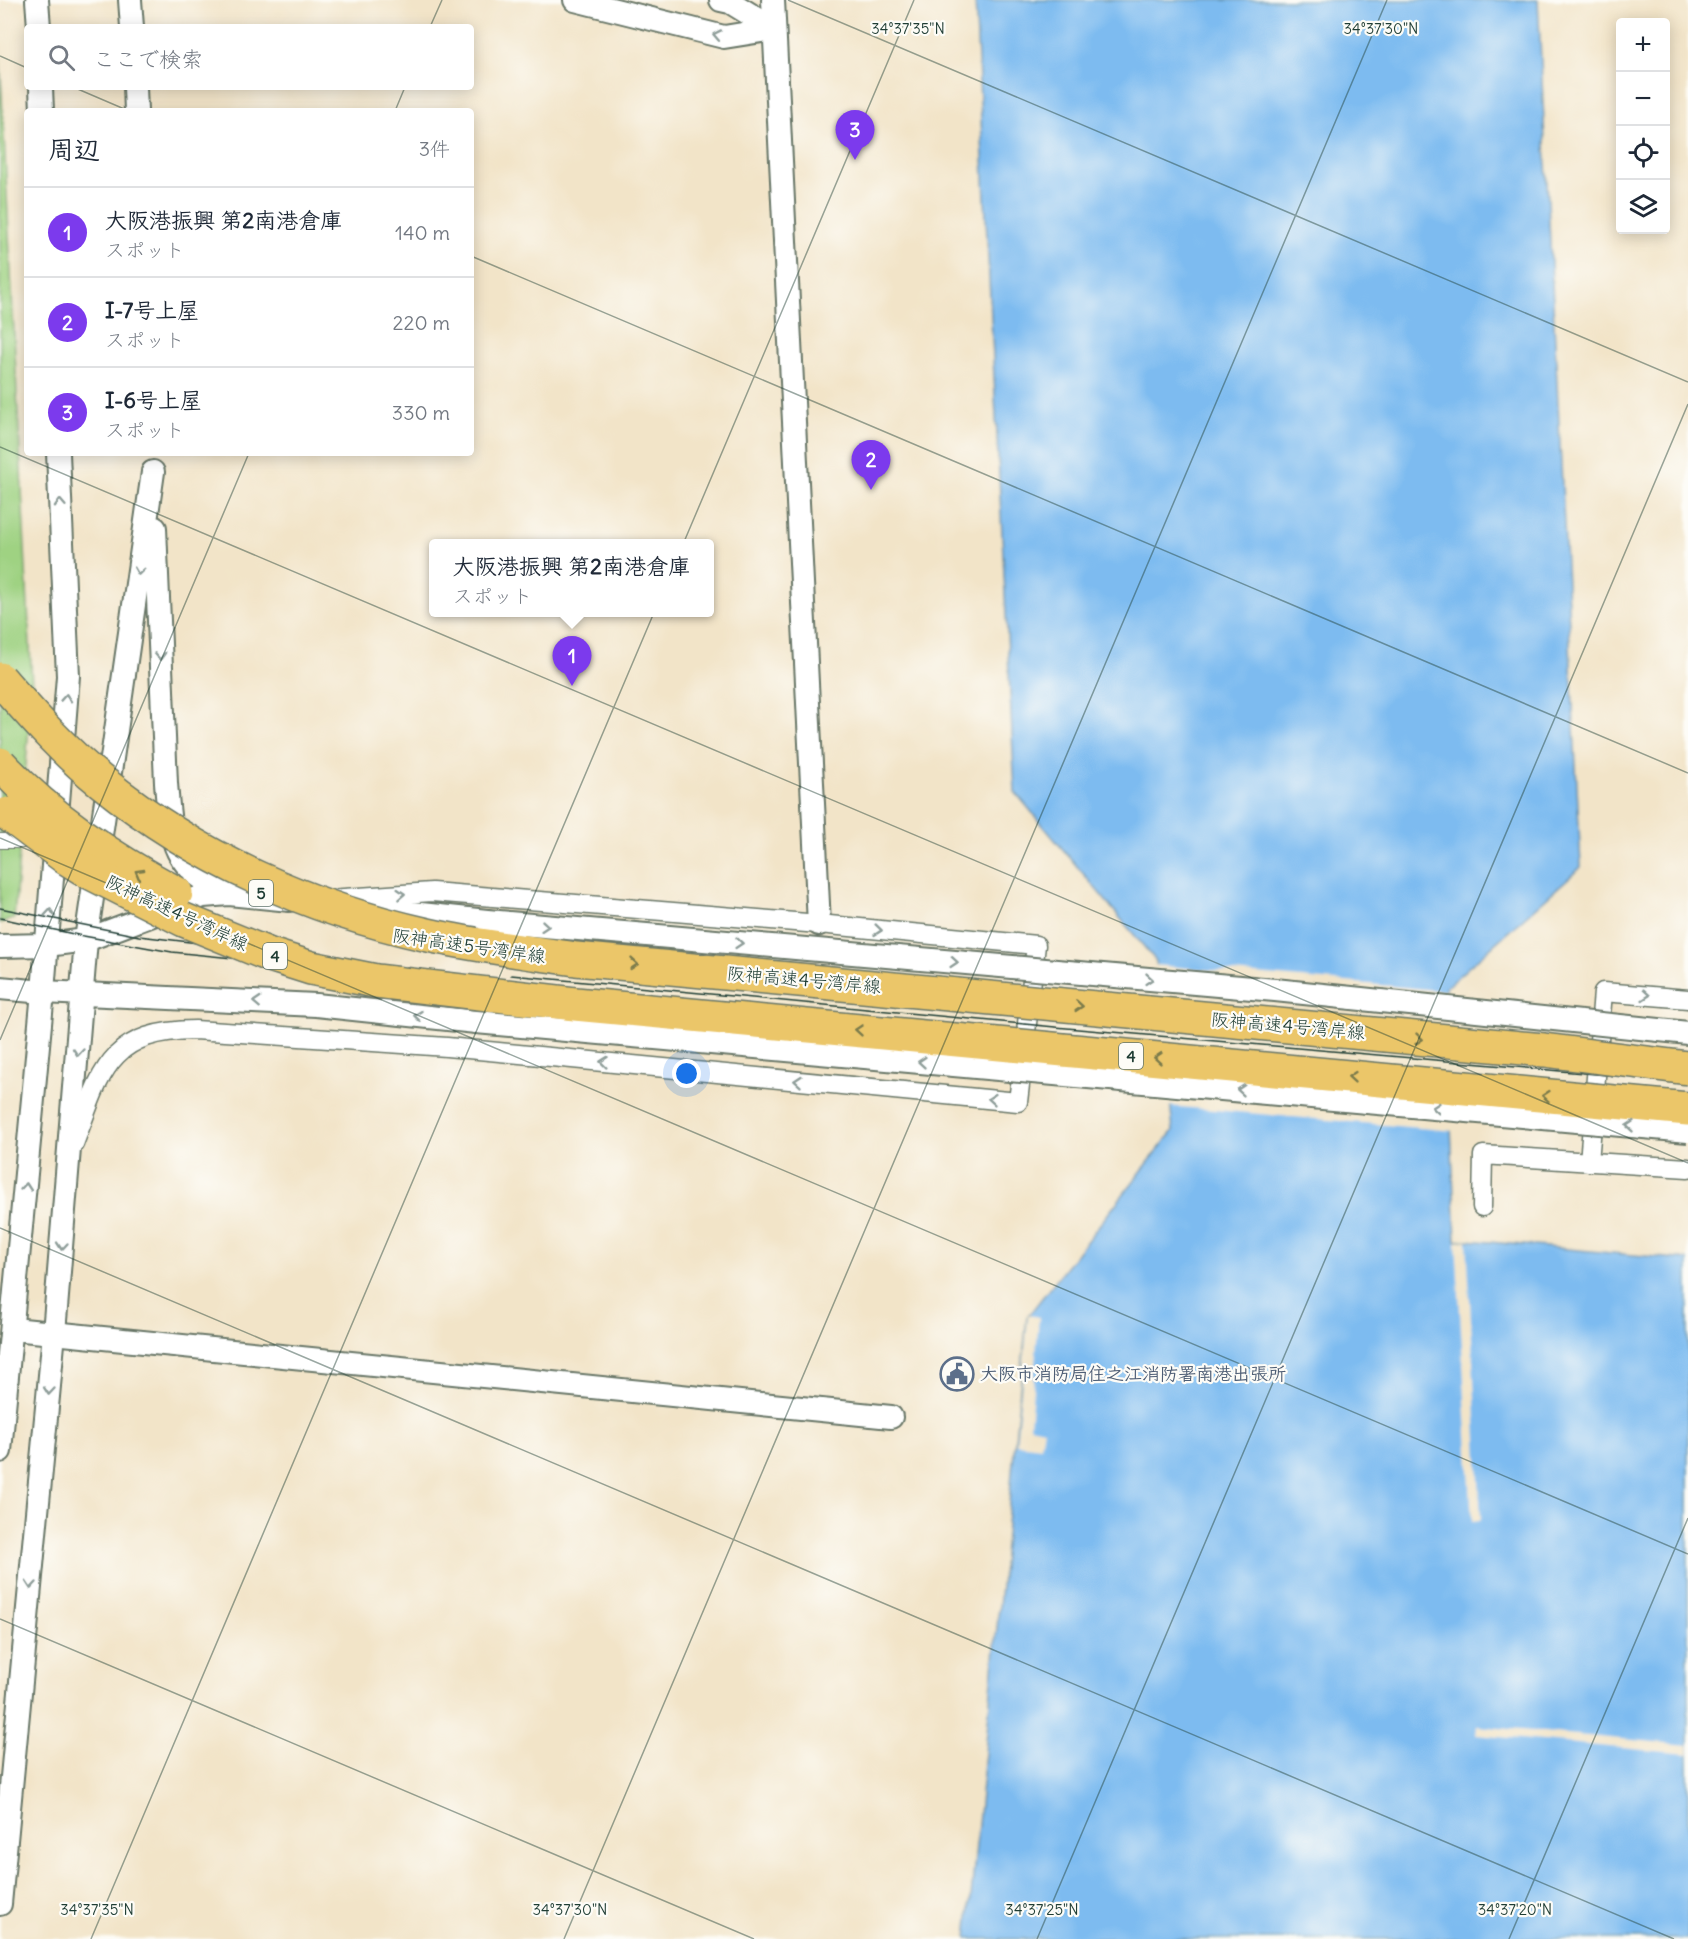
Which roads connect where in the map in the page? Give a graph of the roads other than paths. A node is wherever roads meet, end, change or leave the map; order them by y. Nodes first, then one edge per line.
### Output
1 (37, 0) edge
2 (130, 0) edge
3 (575, 0) edge
4 (721, 0) edge
5 (773, 0) edge
6 (39, 24) edge
7 (132, 24) edge
8 (774, 29) junction
9 (41, 90) edge
10 (135, 90) edge
11 (42, 108) edge
12 (136, 108) edge
13 (58, 456) edge
14 (152, 462) edge
15 (0, 679) edge
16 (0, 708) edge
17 (0, 764) edge
18 (4, 827) edge
19 (30, 841) dead end
20 (229, 894) junction
21 (300, 901) junction
22 (819, 924) junction
23 (86, 940) junction
24 (47, 945) junction
25 (0, 946) edge
26 (576, 959) junction
27 (0, 988) edge
28 (44, 992) junction
29 (82, 994) junction
30 (1688, 999) edge
31 (575, 1004) junction
32 (1688, 1033) edge
33 (1688, 1068) edge
34 (1688, 1109) edge
35 (1688, 1131) edge
36 (70, 1154) junction
37 (1589, 1162) junction
38 (1688, 1168) edge
39 (1482, 1207) dead end
40 (13, 1329) junction
41 (54, 1333) junction
42 (891, 1418) dead end
43 (0, 1451) edge
44 (0, 1904) edge

1 - 6 street
2 - 7 street
8 -> 3 street
4 - 8 street
5 - 8 street
8 - 22 street
9 - 11 street
10 - 12 street
24 -> 13 street
14 -> 20 street
14 -> 23 street
15 - 26 highway, 阪神高速4号湾岸線, bridge
16 - 26 highway, 阪神高速5号湾岸線 / 5, bridge
31 -> 17 highway, 阪神高速5号湾岸線 / 5, bridge
18 - 19 street
18 - 31 highway, 阪神高速4号湾岸線 / 4, bridge
20 - 21 street
20 - 23 street
21 -> 22 street
21 -> 32 street, bridge
22 -> 36 street
23 - 24 street
23 - 29 street
24 - 25 street
24 - 28 street
26 -> 33 highway, 阪神高速4号湾岸線, bridge
27 - 28 street
28 - 29 street
40 -> 28 street
35 -> 29 street, bridge
29 -> 36 street
37 -> 30 street
34 -> 31 highway, 阪神高速4号湾岸線 / 4, bridge
36 -> 41 street
37 - 38 street
37 - 39 street
40 - 41 street
40 - 43 street
41 - 42 street
41 -> 44 street

